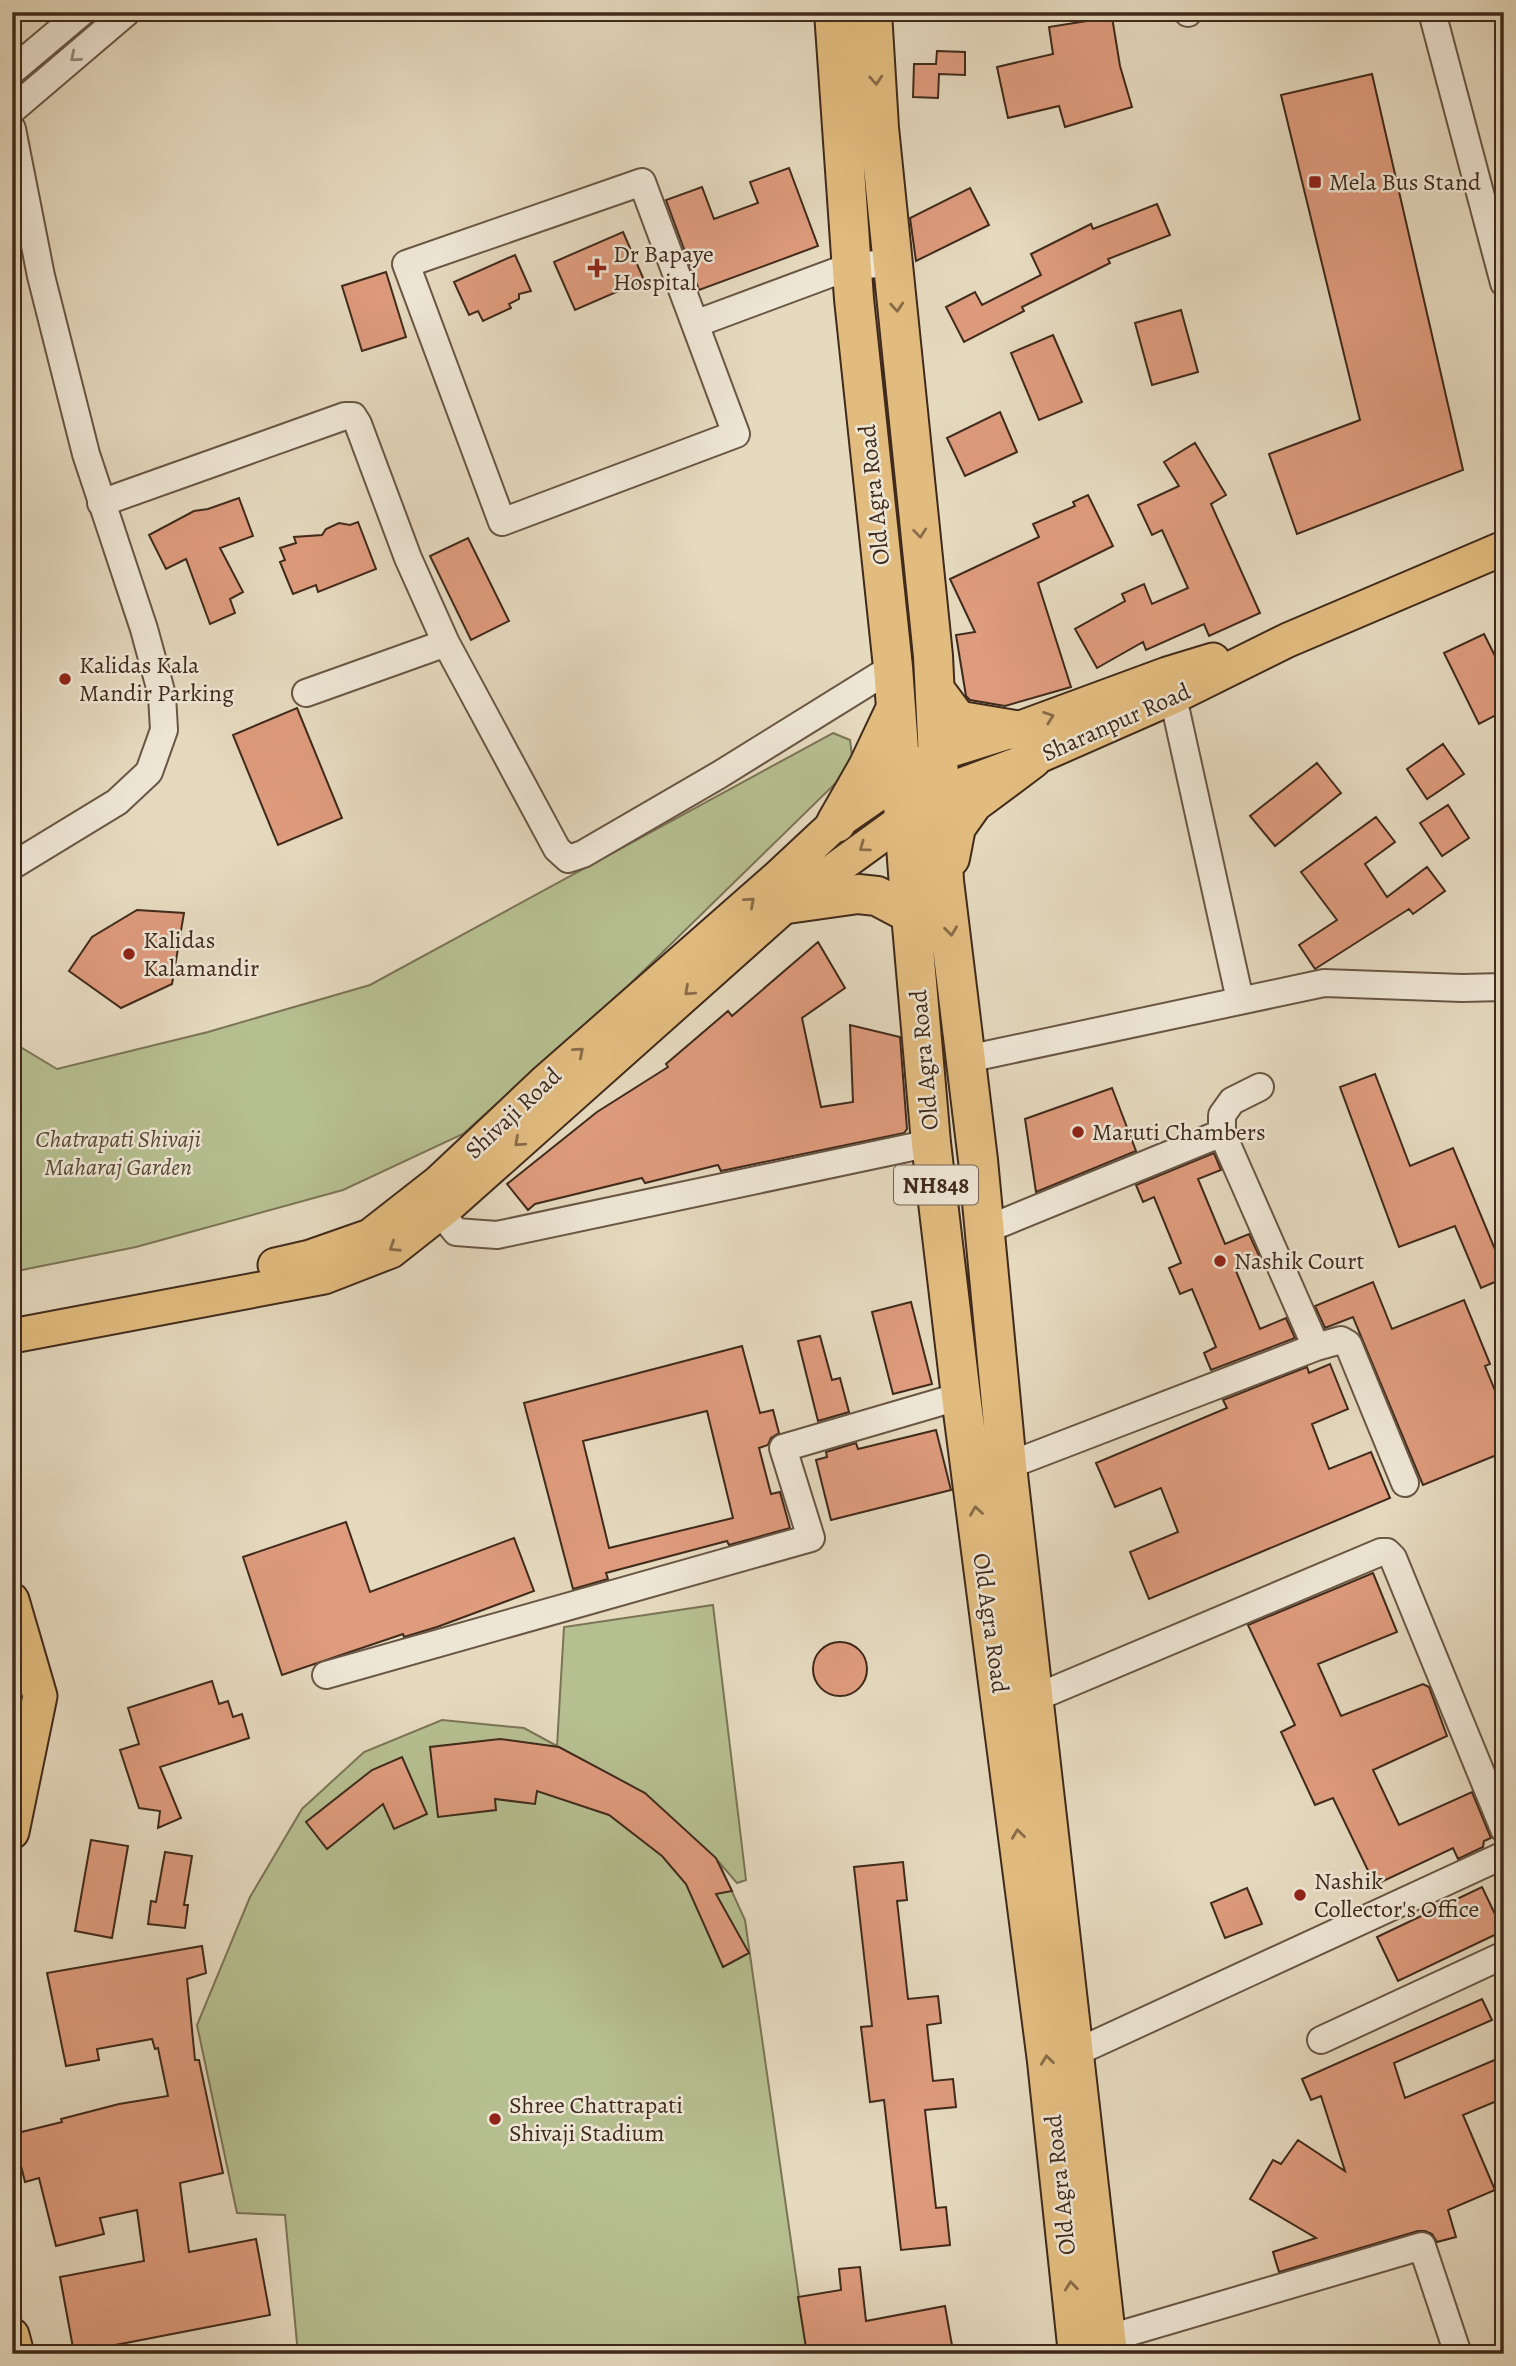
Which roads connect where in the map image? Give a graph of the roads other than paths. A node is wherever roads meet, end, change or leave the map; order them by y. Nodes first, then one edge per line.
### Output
1 (82, 12) edge
2 (127, 12) edge
3 (834, 12) edge
4 (872, 12) edge
5 (1432, 12) edge
6 (12, 71) edge
7 (12, 110) edge
8 (12, 128) edge
9 (892, 262) junction
10 (851, 266) junction
11 (1504, 283) edge
12 (695, 324) junction
13 (101, 503) junction
14 (1504, 548) edge
15 (1288, 639) junction
16 (446, 643) junction
17 (892, 667) junction
18 (935, 690) junction
19 (306, 693) dead end
20 (1174, 697) junction
21 (896, 709) junction
22 (1023, 745) junction
23 (938, 754) junction
24 (901, 778) junction
25 (940, 793) junction
26 (904, 818) junction
27 (836, 822) junction
28 (12, 866) edge
29 (944, 881) junction
30 (787, 904) junction
31 (911, 915) junction
32 (1504, 987) edge
33 (1240, 1000) junction
34 (967, 1059) junction
35 (1260, 1087) dead end
36 (1222, 1133) junction
37 (931, 1143) junction
38 (433, 1202) junction
39 (985, 1230) junction
40 (12, 1319) edge
41 (12, 1336) edge
42 (1316, 1347) junction
43 (961, 1396) junction
44 (1007, 1466) junction
45 (1405, 1483) dead end
46 (12, 1600) edge
47 (326, 1675) dead end
48 (1035, 1698) junction
49 (24, 1727) edge
50 (1504, 1829) edge
51 (12, 1832) edge
52 (1504, 1856) edge
53 (1504, 1955) edge
54 (1321, 2040) dead end
55 (1075, 2053) junction
56 (12, 2335) edge
57 (1097, 2349) edge
58 (16, 2354) edge
59 (1458, 2354) edge

1 - 6 street
2 -> 7 street
3 - 10 highway, Old Agra Road / NH848
4 -> 9 highway, Old Agra Road / NH848
5 - 11 street
8 - 13 street
9 - 10 street
9 -> 18 highway, Old Agra Road / NH848
10 - 12 street
10 - 17 highway, Old Agra Road / NH848
12 - 12 street
13 - 16 street
13 - 28 street
14 - 15 main road, Sharanpur Road
15 - 20 main road, Sharanpur Road
22 -> 15 main road, Sharanpur Road
16 - 17 street
16 - 19 street
17 - 21 highway, Old Agra Road / NH848
18 - 22 highway
18 - 23 highway, Old Agra Road / NH848
20 - 22 main road, Sharanpur Road
20 - 33 street
21 - 24 highway, Old Agra Road / NH848
21 - 27 highway
22 - 23 main road, Sharanpur Road
22 - 25 main road, Sharanpur Road
22 - 29 highway
23 - 24 main road, Shivaji Road
23 - 25 highway, Old Agra Road / NH848
24 - 26 highway, Old Agra Road / NH848
24 - 27 main road, Shivaji Road
25 - 26 main road, Shivaji Road
25 - 29 highway, Old Agra Road / NH848
26 -> 30 main road, Shivaji Road
26 - 31 highway, Old Agra Road / NH848
38 -> 27 main road, Shivaji Road
29 -> 34 highway, Old Agra Road / NH848
30 - 31 highway
30 -> 38 main road, Shivaji Road
31 - 37 highway, Old Agra Road / NH848
32 - 33 street
33 - 34 street
34 - 39 highway, Old Agra Road / NH848
35 - 36 street
36 - 39 street
36 - 42 street
37 - 38 street
37 - 43 highway, Old Agra Road / NH848
38 - 40 main road, Shivaji Road
38 -> 41 main road, Shivaji Road
39 - 44 highway, Old Agra Road / NH848
42 - 44 street
42 - 45 street
43 - 47 street
57 -> 43 highway, Old Agra Road / NH848
44 - 48 highway, Old Agra Road / NH848
46 - 49 main road
48 - 50 street
48 - 55 highway, Old Agra Road / NH848
49 - 51 main road
52 - 55 street
53 - 54 street
55 - 57 highway, Old Agra Road / NH848
56 - 58 main road
57 - 59 street

